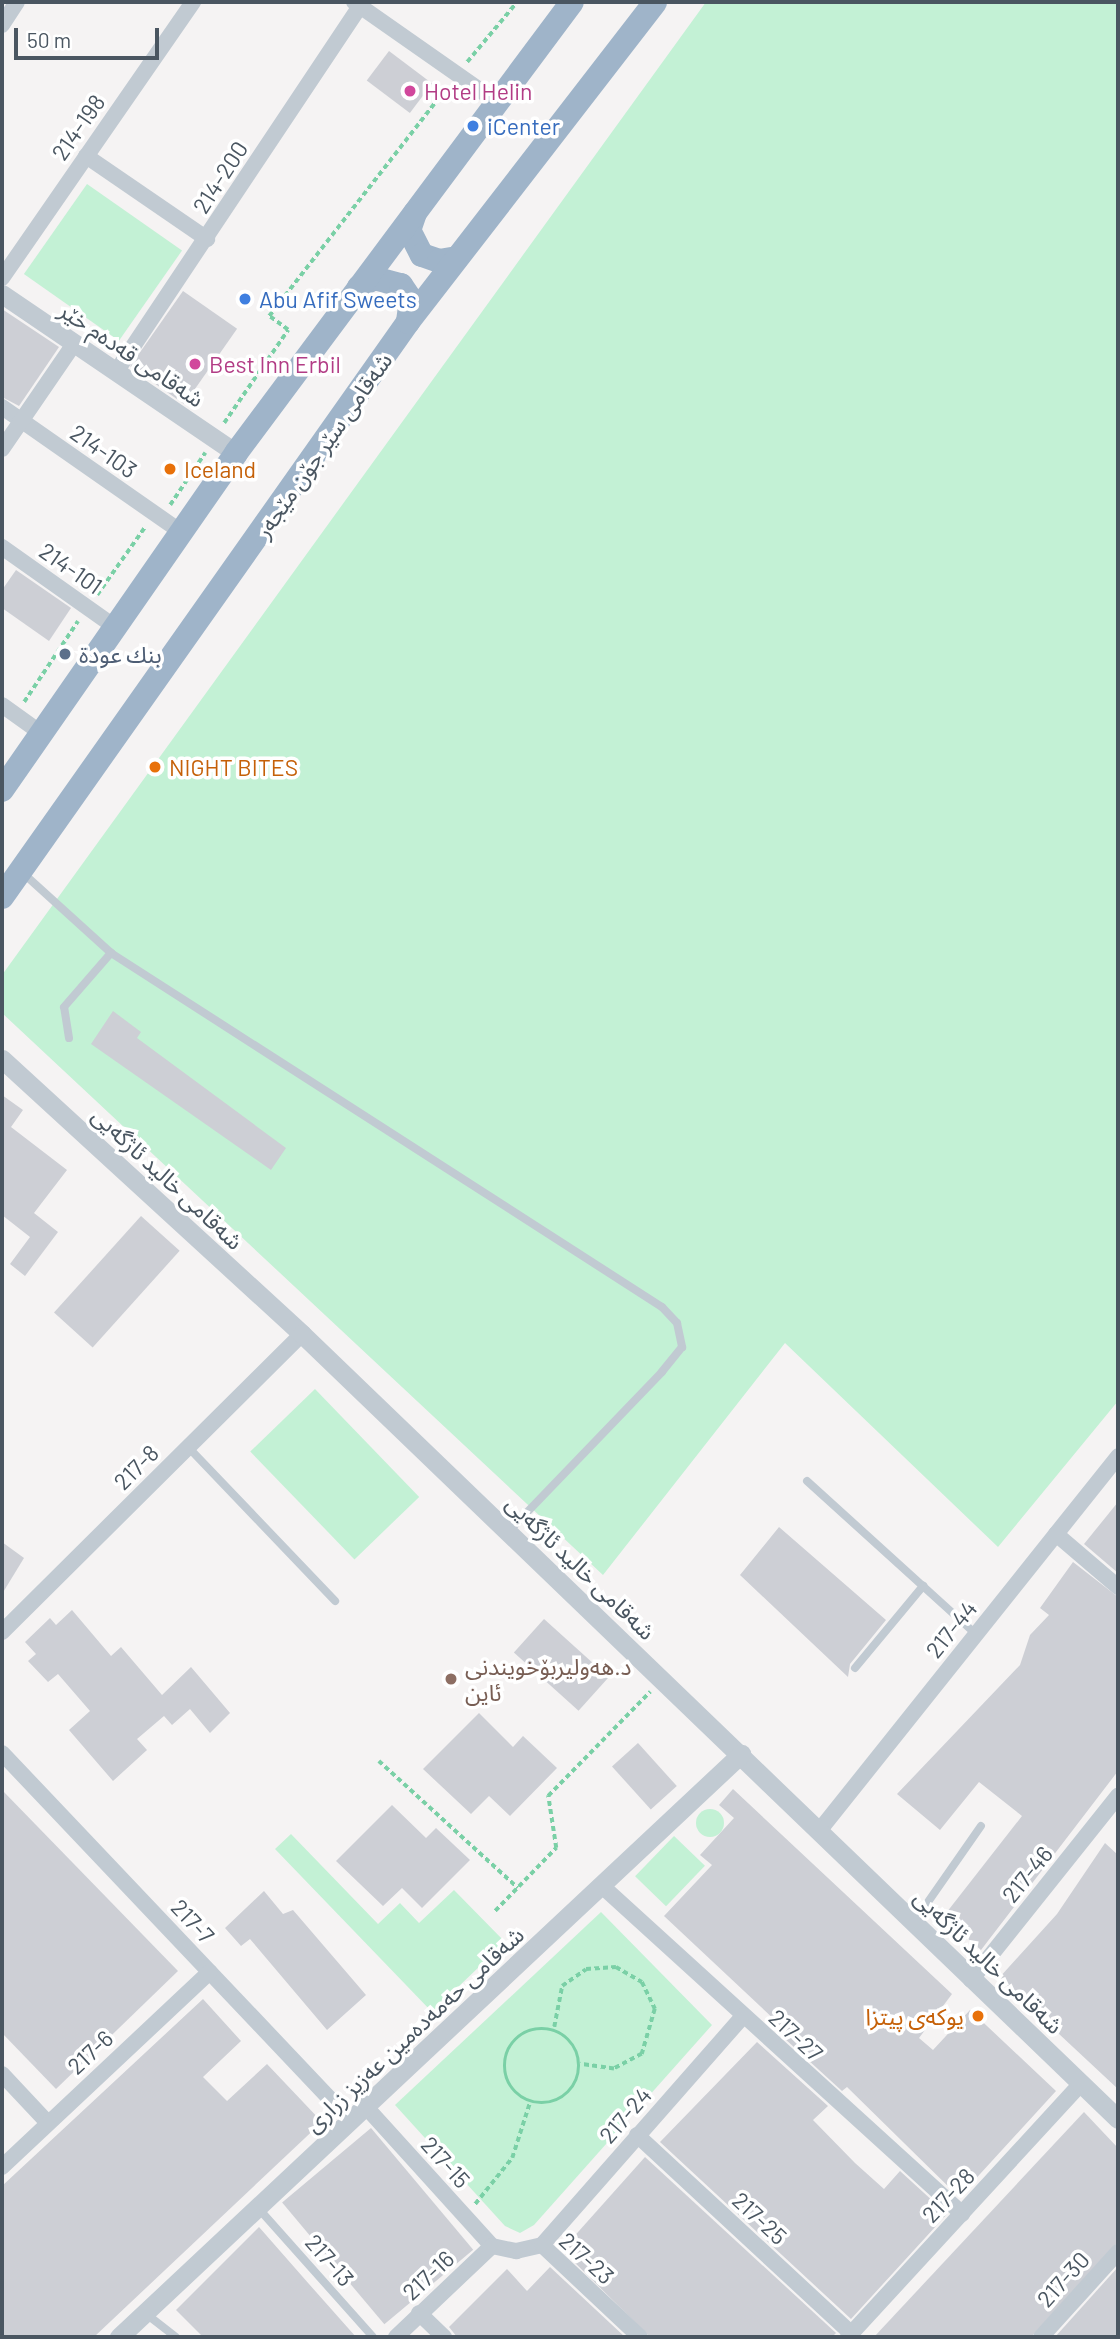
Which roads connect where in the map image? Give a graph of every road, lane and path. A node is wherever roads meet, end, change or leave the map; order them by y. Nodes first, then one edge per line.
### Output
1 (18, 2) edge
2 (193, 2) edge
3 (517, 2) edge
4 (572, 2) edge
5 (655, 2) edge
6 (358, 3) edge
7 (2, 25) edge
8 (457, 74) junction
9 (498, 102) junction
10 (86, 156) junction
11 (415, 213) junction
12 (207, 239) junction
13 (457, 258) junction
14 (2, 278) edge
15 (359, 288) junction
16 (2, 294) edge
17 (408, 322) junction
18 (74, 344) junction
19 (116, 372) junction
20 (2, 407) edge
21 (21, 421) junction
22 (214, 439) junction
23 (2, 449) edge
24 (236, 453) junction
25 (171, 525) junction
26 (2, 547) edge
27 (87, 608) junction
28 (115, 627) junction
29 (2, 705) edge
30 (16, 715) junction
31 (41, 733) junction
32 (2, 790) edge
33 (21, 872) junction
34 (2, 897) edge
35 (111, 953) junction
36 (69, 1038) dead end
37 (2, 1059) edge
38 (302, 1334) junction
39 (188, 1447) junction
40 (1118, 1456) edge
41 (807, 1481) dead end
42 (509, 1531) junction
43 (1056, 1534) junction
44 (923, 1586) junction
45 (1118, 1587) edge
46 (335, 1601) dead end
47 (2, 1632) edge
48 (976, 1634) junction
49 (855, 1668) dead end
50 (663, 1679) junction
51 (2, 1753) edge
52 (741, 1754) junction
53 (379, 1761) dead end
54 (1118, 1796) edge
55 (1106, 1813) junction
56 (1118, 1824) edge
57 (981, 1826) dead end
58 (818, 1831) junction
59 (602, 1886) junction
60 (518, 1888) junction
61 (495, 1911) dead end
62 (914, 1923) junction
63 (210, 1972) junction
64 (971, 1980) junction
65 (743, 2016) junction
66 (554, 2027) junction
67 (580, 2064) junction
68 (2, 2074) edge
69 (1081, 2084) junction
70 (530, 2102) junction
71 (366, 2107) junction
72 (1118, 2119) edge
73 (351, 2121) junction
74 (47, 2123) junction
75 (637, 2136) junction
76 (2, 2167) edge
77 (259, 2209) junction
78 (962, 2214) junction
79 (465, 2217) junction
80 (542, 2245) junction
81 (492, 2246) junction
82 (1118, 2252) edge
83 (145, 2313) junction
84 (419, 2313) junction
85 (850, 2336) edge
86 (119, 2337) edge
87 (176, 2337) edge
88 (373, 2337) edge
89 (396, 2337) edge
90 (443, 2337) edge
91 (639, 2337) edge
92 (1041, 2337) edge

1 - 7 street
2 - 10 street, 214-198
3 - 8 path
4 - 9 highway
5 - 13 highway, شەقامی سێر جۆن مێجەر
6 - 8 street
6 - 12 street, 214-200
8 - 9 street
8 - 22 path
9 - 11 highway
10 - 12 street
10 - 14 street, 214-198
11 - 13 highway
11 - 15 highway
12 - 19 street, 214-200
13 - 17 highway, شەقامی سێر جۆن مێجەر
15 - 17 highway
15 - 24 highway
16 - 18 street, شەقامی قەدەم خێر
17 - 33 highway, شەقامی سێر جۆن مێجەر
18 - 19 street, شەقامی قەدەم خێر
18 - 21 street
19 - 22 street, شەقامی قەدەم خێر
20 - 21 street, 214-103
21 - 23 street
21 - 25 street, 214-103
22 - 24 street, شەقامی قەدەم خێر
22 - 25 path
24 - 25 highway
25 - 27 path
25 - 28 highway
26 - 27 street, 214-101
27 - 28 street, 214-101
27 - 30 path
28 - 31 highway
29 - 30 street
30 - 31 street
31 - 32 highway
33 - 34 highway, شەقامی سێر جۆن مێجەر
33 - 35 lane
35 - 36 lane
35 - 42 lane
37 - 38 street, شەقامی خالید ئاژگەیی
38 - 39 street, 217-8
38 - 42 street, شەقامی خالید ئاژگەیی
39 - 46 lane
39 - 47 street, 217-8
40 - 43 street, 217-44
41 - 44 lane
42 - 50 street, شەقامی خالید ئاژگەیی
43 - 45 street
43 - 48 street, 217-44
44 - 48 lane
44 - 49 lane
48 - 58 street, 217-44
50 - 52 street, شەقامی خالید ئاژگەیی
50 - 60 path
51 - 63 street, 217-7
52 - 58 street, شەقامی خالید ئاژگەیی
52 - 59 street, شەقامی حەمەدەمین عەزیز زراری
53 - 60 path
54 - 55 street, 217-46
55 - 56 street
55 - 64 street, 217-46
57 - 62 lane
58 - 62 street, شەقامی خالید ئاژگەیی
59 - 65 street, 217-27
59 - 71 street, شەقامی حەمەدەمین عەزیز زراری
60 - 61 path
62 - 64 street, شەقامی خالید ئاژگەیی
63 - 73 street, 217-7
63 - 74 street, 217-6
64 - 69 street, شەقامی خالید ئاژگەیی
65 - 75 street, 217-24
65 - 78 street, 217-27
66 - 67 path
66 - 67 path
66 - 70 path
67 - 70 path
68 - 74 street
69 - 72 street, شەقامی خالید ئاژگەیی
69 - 78 street, 217-28
70 - 79 path
71 - 73 street, شەقامی حەمەدەمین عەزیز زراری
71 - 79 street, 217-15
73 - 77 street, شەقامی حەمەدەمین عەزیز زراری
74 - 76 street, 217-6
75 - 80 street, 217-24
75 - 85 street, 217-25
77 - 83 street, شەقامی حەمەدەمین عەزیز زراری
77 - 88 lane, 217-13
78 - 85 street, 217-28
79 - 81 street, 217-15
80 - 81 street, 217-23
80 - 91 street, 217-23
81 - 84 street, 217-16
82 - 92 street, 217-30
83 - 86 street, شەقامی حەمەدەمین عەزیز زراری
83 - 87 lane
84 - 89 street, 217-16
84 - 90 street

